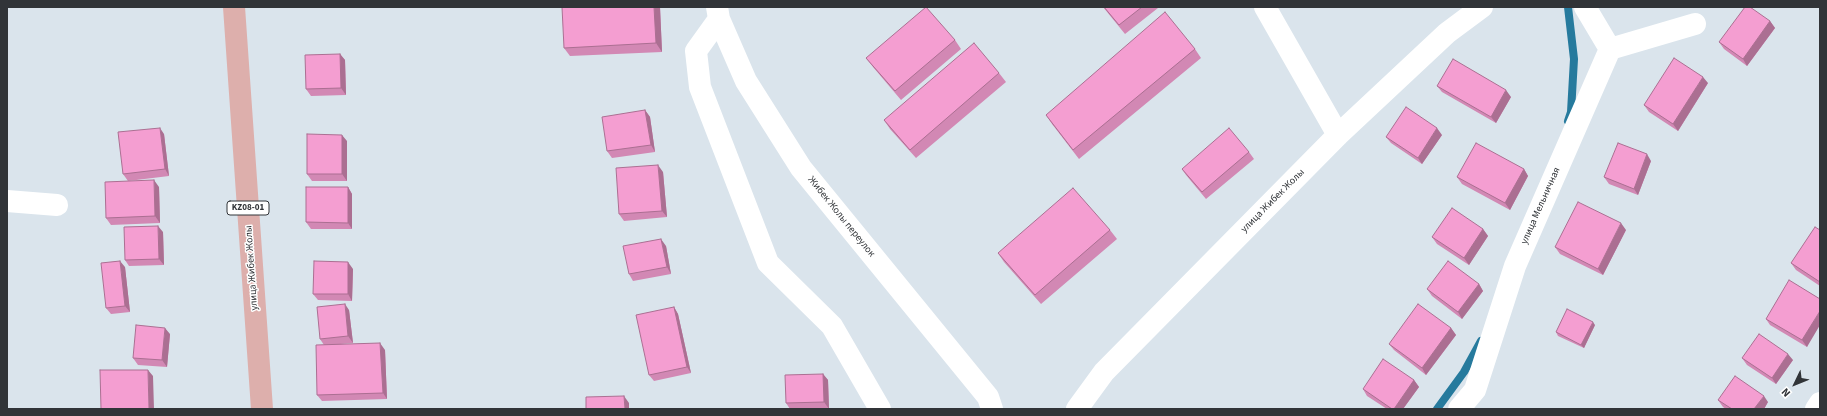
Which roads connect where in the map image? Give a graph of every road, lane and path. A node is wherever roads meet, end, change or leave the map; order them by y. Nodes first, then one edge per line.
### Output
1 (234, 7) edge
2 (1265, 7) edge
3 (1482, 7) edge
4 (1585, 7) edge
5 (718, 13) edge
6 (1696, 24) dead end
7 (1610, 49) junction
8 (1338, 135) junction
9 (7, 201) edge
10 (57, 205) dead end
11 (1820, 403) edge
12 (262, 409) edge
13 (880, 409) edge
14 (992, 409) edge
15 (1077, 409) edge
16 (1459, 409) edge
17 (1816, 409) edge

1 - 12 main road, улица Жибек Жолы / KZ08-01
2 - 8 street
3 - 8 street, улица Жибек Жолы
4 - 7 street
5 - 13 street
5 - 14 street, Жибек Жолы переулок
6 - 7 street
7 - 16 street, улица Мельничная
8 - 15 street, улица Жибек Жолы
9 - 10 street
11 - 17 street

